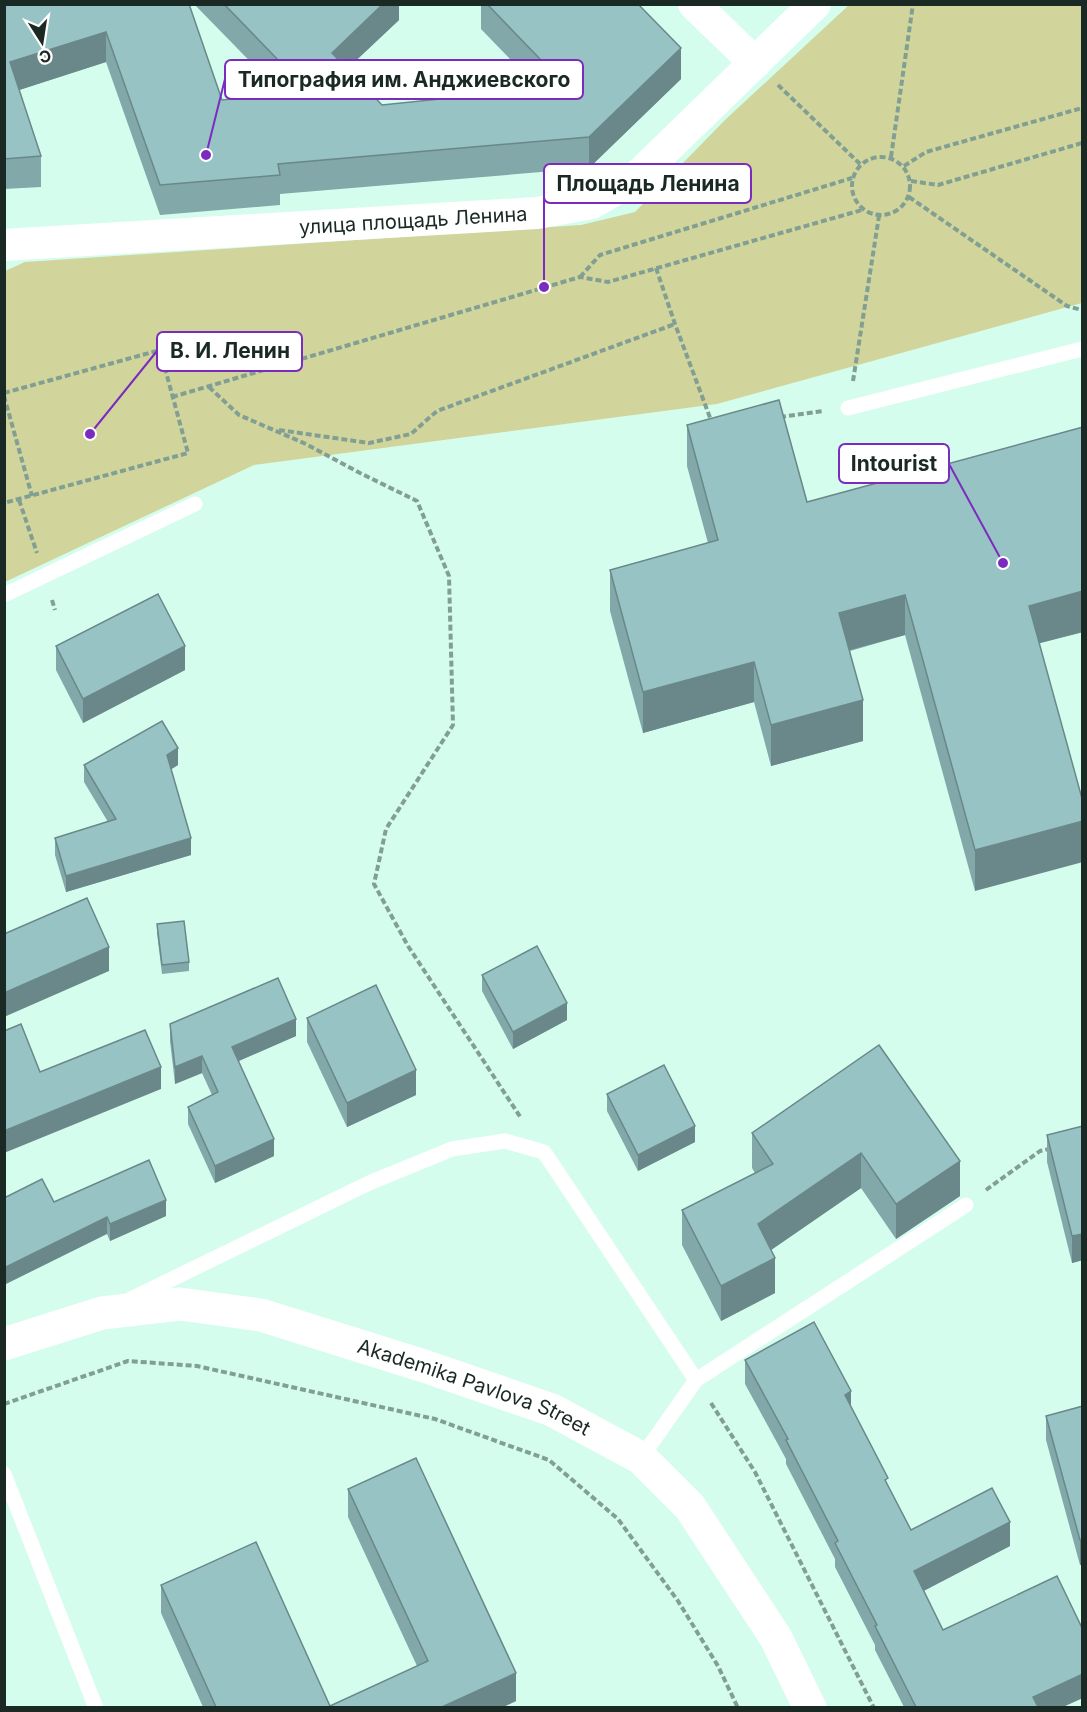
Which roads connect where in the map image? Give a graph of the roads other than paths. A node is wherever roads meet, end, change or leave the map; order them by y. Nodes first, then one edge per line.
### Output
1 (694, 4) edge
2 (815, 4) edge
3 (755, 63) junction
4 (4, 245) edge
5 (1083, 349) edge
6 (848, 408) road end
7 (195, 504) dead end
8 (4, 595) edge
9 (966, 1205) road end
10 (102, 1313) junction
11 (4, 1344) edge
12 (696, 1380) junction
13 (641, 1458) junction
14 (4, 1474) edge
15 (96, 1707) edge
16 (810, 1707) edge

1 - 3 street
2 - 3 street, улица площадь Ленина
3 - 4 street, улица площадь Ленина
5 - 6 lane
7 - 8 lane
9 - 12 lane
10 - 11 street, Akademika Pavlova Street
10 - 12 lane
10 - 13 street, Akademika Pavlova Street
12 - 13 lane
13 - 16 street, Akademika Pavlova Street
14 - 15 lane

